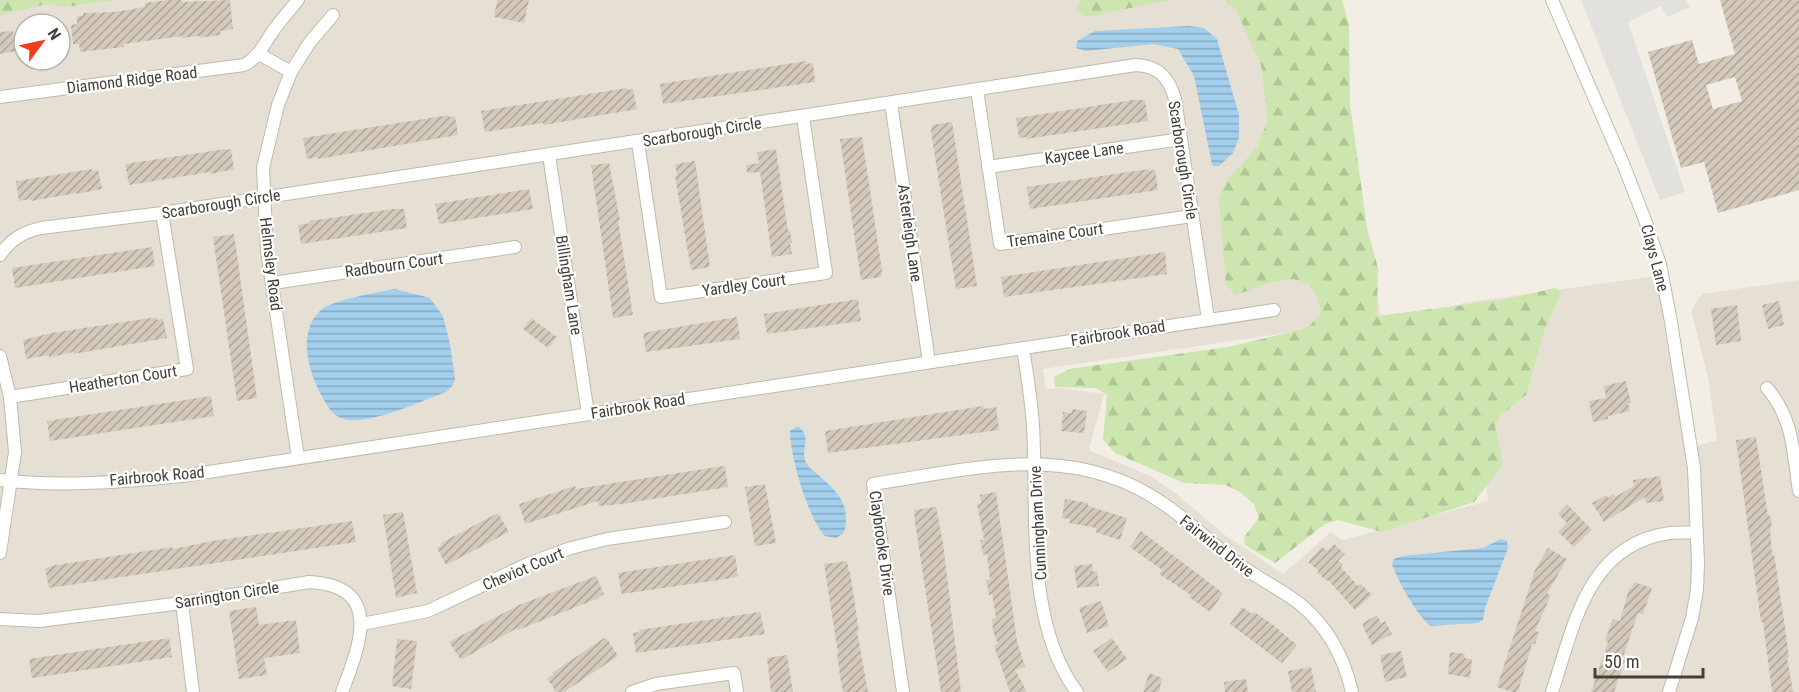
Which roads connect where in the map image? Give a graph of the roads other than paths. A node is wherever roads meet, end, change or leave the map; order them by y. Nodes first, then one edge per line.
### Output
1 (298, 0) edge
2 (1552, 0) edge
3 (333, 15) dead end
4 (259, 54) junction
5 (291, 72) junction
6 (977, 90) junction
7 (0, 97) edge
8 (891, 103) junction
9 (803, 117) junction
10 (1180, 139) junction
11 (638, 142) junction
12 (549, 155) junction
13 (988, 167) junction
14 (263, 197) junction
15 (162, 213) junction
16 (1192, 216) junction
17 (515, 247) dead end
18 (0, 255) edge
19 (273, 283) junction
20 (1274, 309) dead end
21 (1208, 319) junction
22 (1023, 348) junction
23 (0, 356) edge
24 (929, 362) junction
25 (1767, 388) dead end
26 (10, 397) junction
27 (588, 414) junction
28 (298, 458) junction
29 (1034, 464) junction
30 (6, 481) edge
31 (1799, 491) edge
32 (724, 522) dead end
33 (1697, 532) junction
34 (0, 553) edge
35 (182, 603) junction
36 (0, 618) edge
37 (362, 624) junction
38 (193, 692) edge
39 (342, 692) edge
40 (632, 692) edge
41 (737, 692) edge
42 (903, 692) edge
43 (1077, 692) edge
44 (1352, 692) edge
45 (1552, 692) edge
46 (1669, 692) edge

1 - 4 street, Diamond Ridge Road
2 - 33 street, Clays Lane
3 - 5 street, Helmsley Road
4 - 5 street
4 - 7 street, Diamond Ridge Road
5 - 14 street, Helmsley Road
6 - 8 street, Scarborough Circle
6 - 10 street, Scarborough Circle
6 - 13 street, Tremaine Court
8 - 9 street, Scarborough Circle
8 - 24 street, Asterleigh Lane
9 - 11 street, Scarborough Circle
9 - 11 street, Yardley Court
10 - 13 street, Kaycee Lane
10 - 16 street, Scarborough Circle
11 - 12 street, Scarborough Circle
12 - 14 street, Scarborough Circle
12 - 27 street, Billingham Lane
13 - 16 street, Tremaine Court
14 - 15 street, Scarborough Circle
14 - 19 street, Helmsley Road
15 - 18 street, Scarborough Circle
15 - 26 street, Heatherton Court
16 - 21 street, Scarborough Circle
17 - 19 street, Radbourn Court
19 - 28 street, Helmsley Road
20 - 21 street, Fairbrook Road
21 - 22 street, Fairbrook Road
22 - 24 street, Fairbrook Road
22 - 29 street, Cunningham Drive
23 - 26 street
24 - 27 street, Fairbrook Road
25 - 31 street
26 - 30 street
27 - 28 street, Fairbrook Road
28 - 30 street, Fairbrook Road
29 - 42 street, Claybrooke Drive
29 - 43 street, Cunningham Drive
29 - 44 street, Fairwind Drive
30 - 34 street
32 - 37 street, Cheviot Court
33 - 45 street
33 - 46 street, Clays Lane
35 - 36 street, Sarrington Circle
35 - 37 street, Sarrington Circle
35 - 38 street
37 - 39 street
40 - 41 street

